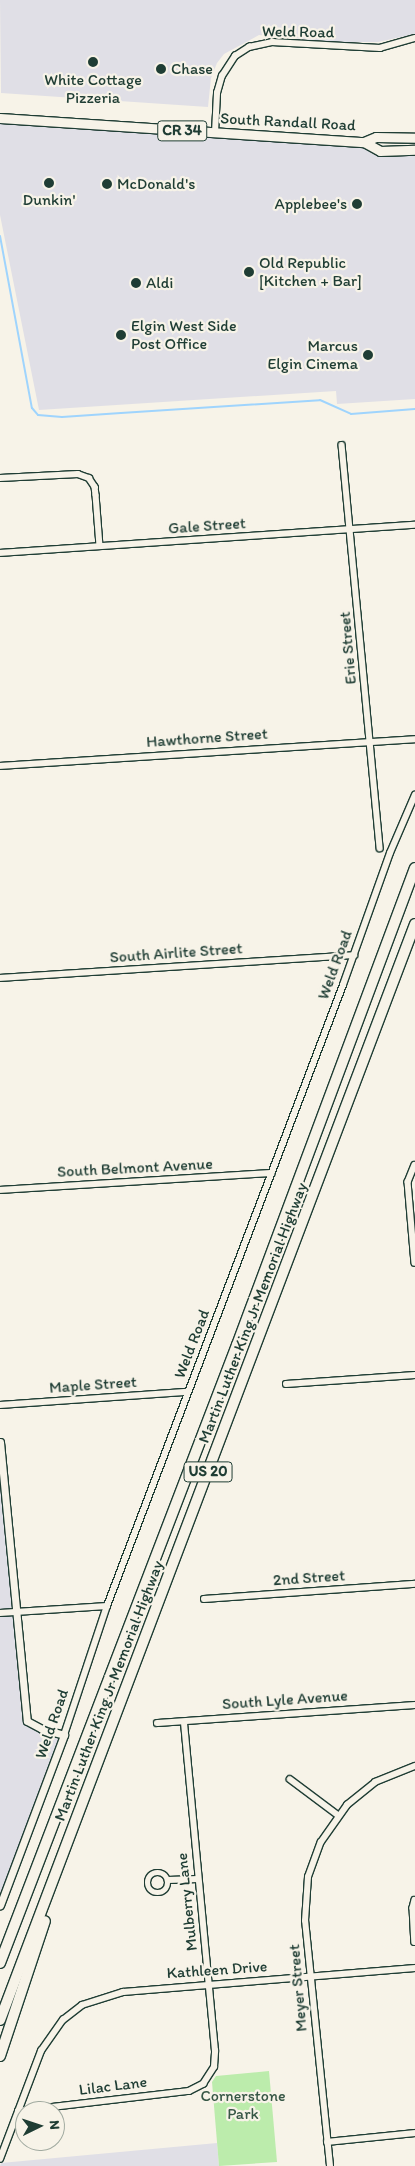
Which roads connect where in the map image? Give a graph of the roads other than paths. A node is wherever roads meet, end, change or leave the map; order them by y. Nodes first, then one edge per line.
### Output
1 (415, 38) edge
2 (0, 118) edge
3 (215, 133) junction
4 (415, 138) edge
5 (364, 142) junction
6 (415, 150) edge
7 (342, 445) dead end
8 (0, 478) edge
9 (415, 525) edge
10 (352, 530) junction
11 (100, 546) junction
12 (0, 553) edge
13 (415, 739) edge
14 (370, 741) junction
15 (0, 766) edge
16 (415, 795) edge
17 (380, 848) dead end
18 (415, 868) edge
19 (415, 924) edge
20 (354, 955) junction
21 (0, 978) edge
22 (415, 1165) edge
23 (271, 1173) junction
24 (0, 1190) edge
25 (415, 1263) edge
26 (415, 1375) edge
27 (286, 1384) dead end
28 (188, 1392) junction
29 (0, 1405) edge
30 (0, 1442) edge
31 (415, 1584) edge
32 (204, 1599) dead end
33 (107, 1606) junction
34 (16, 1612) junction
35 (0, 1613) edge
36 (415, 1705) edge
37 (184, 1722) junction
38 (157, 1723) dead end
39 (64, 1735) junction
40 (415, 1766) edge
41 (290, 1779) dead end
42 (338, 1815) junction
43 (63, 1857) junction
44 (198, 1879) junction
45 (168, 1880) dead end
46 (415, 1900) edge
47 (0, 1905) edge
48 (415, 1942) edge
49 (0, 1963) edge
50 (415, 1968) edge
51 (311, 1977) junction
52 (208, 1984) junction
53 (0, 2020) edge
54 (0, 2056) edge
55 (208, 2079) joint
56 (22, 2101) edge
57 (65, 2106) edge
58 (15, 2119) edge
59 (415, 2133) edge
60 (327, 2142) junction
61 (0, 2159) edge
62 (330, 2166) edge

1 - 3 street, Weld Road
2 - 3 main road, South Randall Road / CR 34
3 - 5 main road, South Randall Road / CR 34
4 - 5 main road, South Randall Road / CR 34
5 - 6 main road, South Randall Road / CR 34
7 - 10 street, Erie Street
8 - 11 street
9 - 10 street, Gale Street
10 - 11 street, Gale Street
10 - 14 street, Erie Street
11 - 12 street, Gale Street
13 - 14 street, Hawthorne Street
14 - 15 street, Hawthorne Street
14 - 17 street, Erie Street
16 - 20 street, Weld Road
18 - 49 highway, Martin Luther King Jr Memorial Highway / US 20
19 - 43 highway, Martin Luther King Jr Memorial Highway / US 20
20 - 21 street, South Airlite Street
20 - 23 street, Weld Road
22 - 25 street
23 - 24 street, South Belmont Avenue
23 - 28 street, Weld Road
26 - 27 street
28 - 29 street, Maple Street
28 - 33 street, Weld Road
30 - 34 street
31 - 32 street, 2nd Street
33 - 34 street
33 - 39 street, Weld Road
34 - 35 street
34 - 39 street
36 - 37 street, South Lyle Avenue
37 - 38 street, South Lyle Avenue
37 - 44 street, Mulberry Lane
39 - 47 street, Weld Road
40 - 42 street, Meyer Street
41 - 42 street
42 - 51 street, Meyer Street
43 - 53 highway, Martin Luther King Jr Memorial Highway / US 20
43 - 54 highway
44 - 45 street
44 - 52 street, Mulberry Lane
46 - 48 street
50 - 51 street, Kathleen Drive
51 - 52 street, Kathleen Drive
51 - 60 street, Meyer Street
52 - 55 street, Mulberry Lane
52 - 56 street, Kathleen Drive
55 - 57 street, Lilac Lane
58 - 61 street
59 - 60 street
60 - 62 street, Meyer Street

